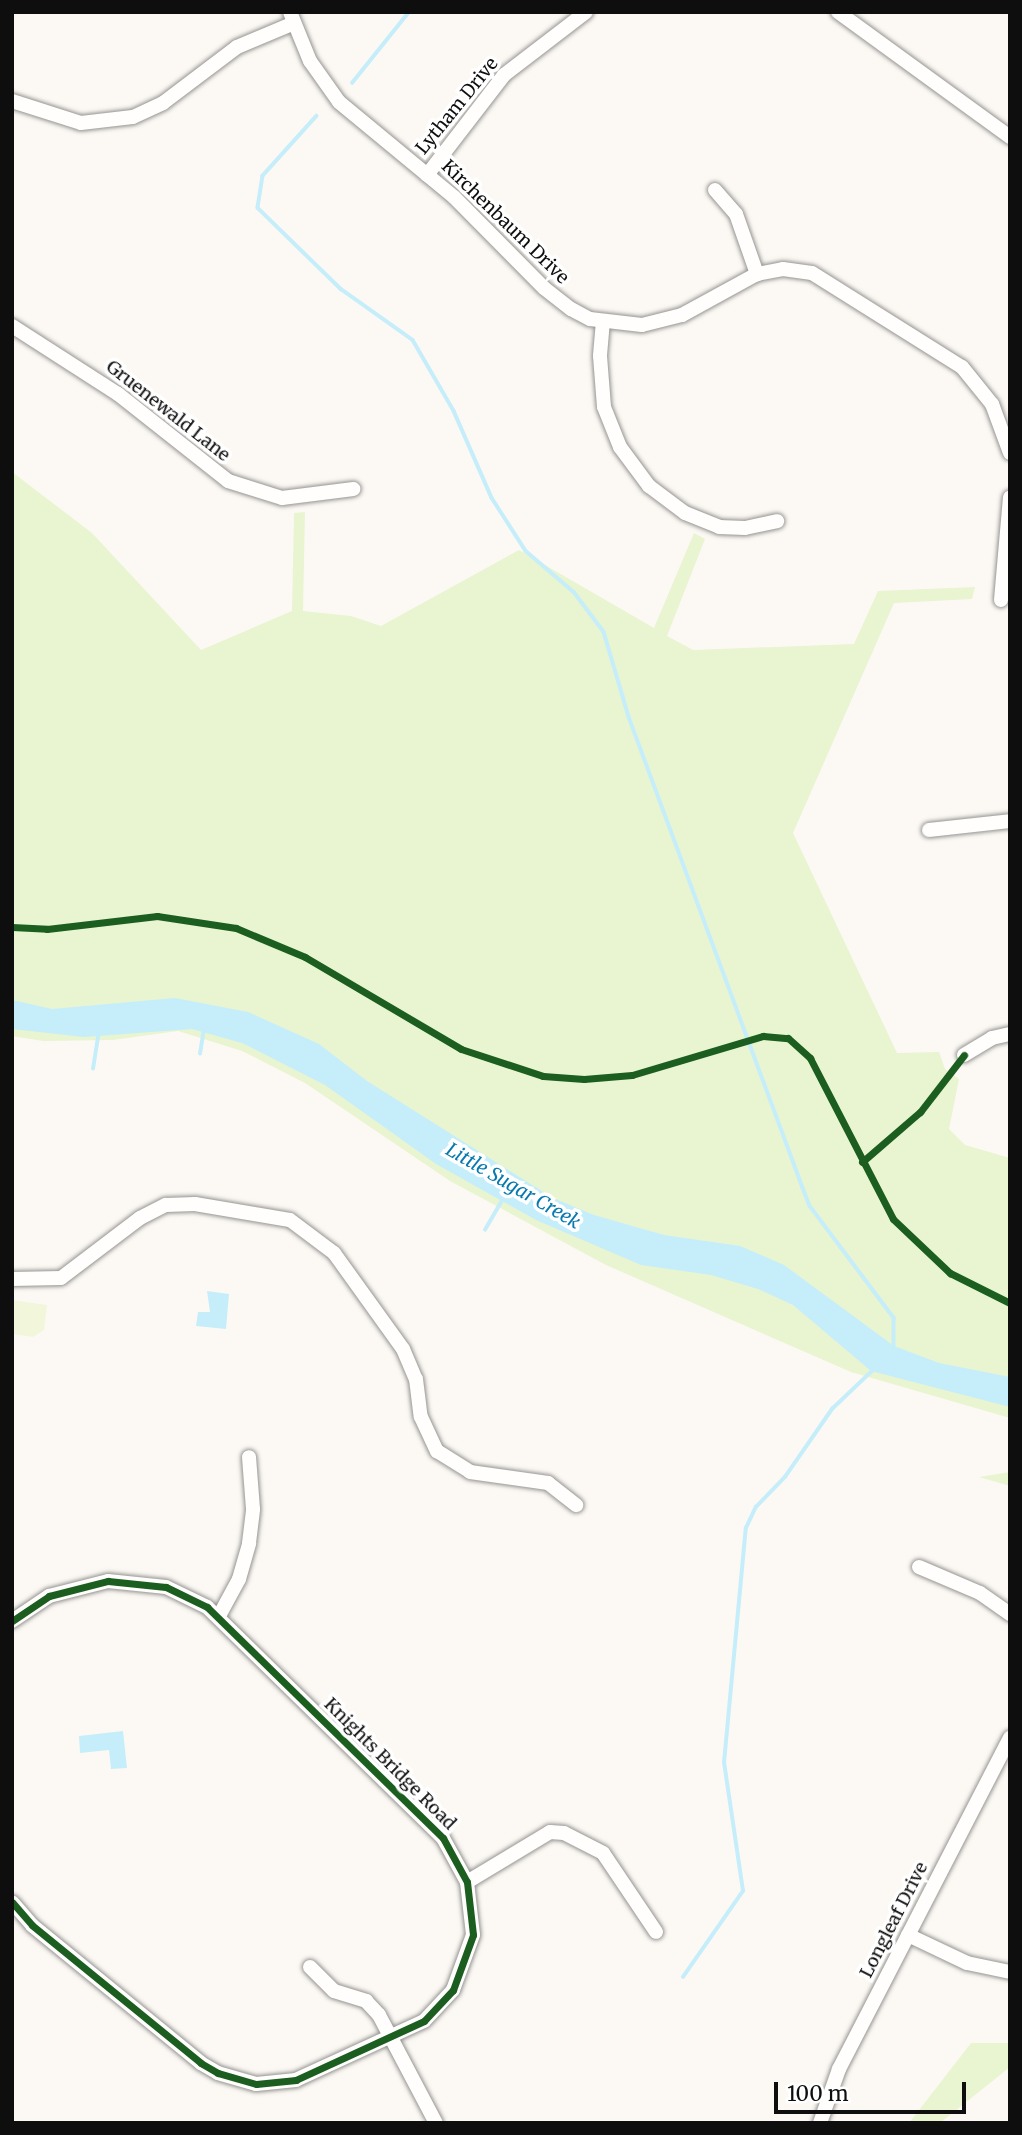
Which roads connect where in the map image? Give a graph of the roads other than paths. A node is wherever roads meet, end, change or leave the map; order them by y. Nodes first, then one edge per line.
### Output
1 (586, 12) edge
2 (838, 12) edge
3 (292, 17) edge
4 (12, 101) edge
5 (1010, 137) edge
6 (427, 175) junction
7 (715, 190) dead end
8 (757, 274) junction
9 (603, 321) junction
10 (12, 326) edge
11 (1010, 453) edge
12 (353, 489) dead end
13 (1010, 498) edge
14 (777, 521) dead end
15 (1007, 554) edge
16 (1002, 600) dead end
17 (1010, 821) edge
18 (929, 830) dead end
19 (1010, 1034) edge
20 (964, 1055) dead end
21 (12, 1279) edge
22 (248, 1457) dead end
23 (576, 1505) dead end
24 (919, 1567) dead end
25 (1010, 1614) edge
26 (219, 1616) junction
27 (12, 1620) edge
28 (1010, 1738) edge
29 (467, 1882) junction
30 (12, 1902) edge
31 (656, 1932) dead end
32 (908, 1935) junction
33 (310, 1967) dead end
34 (1010, 1972) edge
35 (391, 2039) junction
36 (436, 2123) edge
37 (820, 2123) edge

1 - 6 street, Lytham Drive
2 - 5 street
3 - 4 street
3 - 6 street, Kirchenbaum Drive
6 - 9 street, Kirchenbaum Drive
7 - 8 street
8 - 9 street, Kirchenbaum Drive
8 - 11 street, Kirchenbaum Drive
9 - 14 street
10 - 12 street, Gruenewald Lane
13 - 15 street
15 - 16 street
17 - 18 street
19 - 20 street
21 - 23 street
22 - 26 street
24 - 25 street
26 - 27 street, Knights Bridge Road
26 - 29 street, Knights Bridge Road
28 - 32 street, Longleaf Drive
29 - 31 street
29 - 35 street, Knights Bridge Road
30 - 35 street, Knights Bridge Road
32 - 34 street
32 - 37 street, Longleaf Drive
33 - 35 street
35 - 36 street

